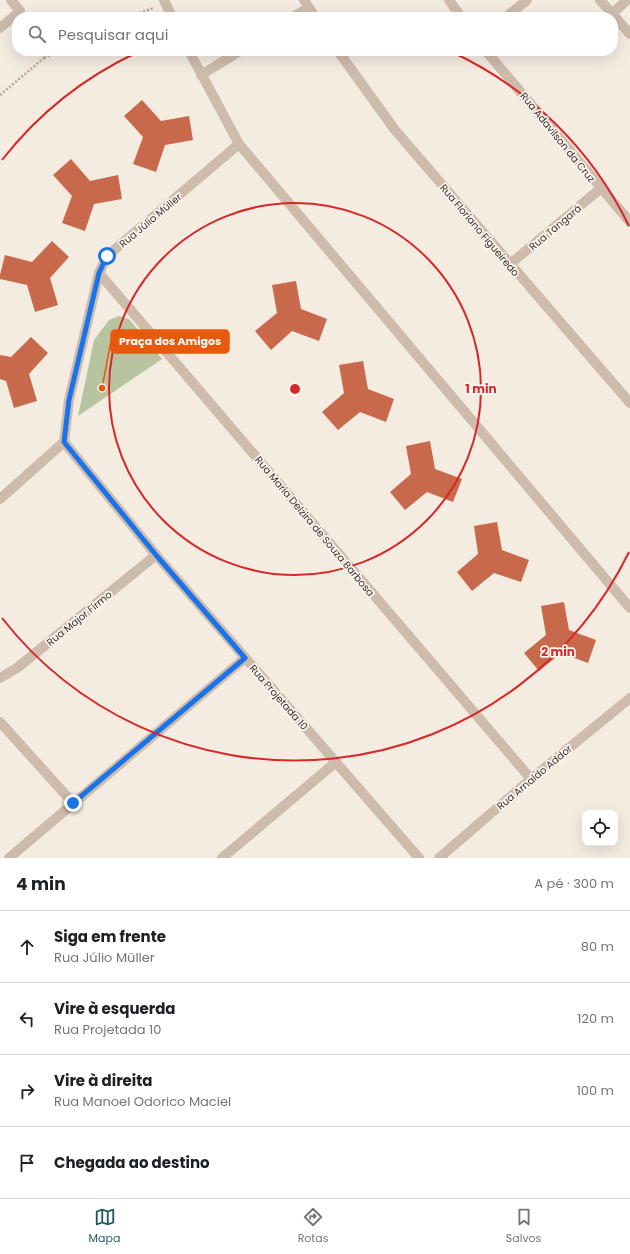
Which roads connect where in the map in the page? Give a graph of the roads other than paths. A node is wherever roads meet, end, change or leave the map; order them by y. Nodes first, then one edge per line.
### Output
1 (11, 0) edge
2 (449, 0) edge
3 (526, 0) edge
4 (600, 0) edge
5 (627, 0) edge
6 (165, 2) edge
7 (306, 4) edge
8 (19, 12) edge
9 (170, 12) edge
10 (299, 12) edge
11 (457, 12) edge
12 (512, 12) edge
13 (612, 12) edge
14 (614, 12) edge
15 (12, 18) edge
16 (618, 19) edge
17 (0, 28) edge
18 (630, 34) edge
19 (191, 56) edge
20 (232, 56) edge
21 (342, 56) edge
22 (490, 56) edge
23 (201, 76) junction
24 (239, 144) junction
25 (600, 189) junction
26 (630, 222) edge
27 (509, 265) junction
28 (99, 273) junction
29 (630, 403) edge
30 (64, 442) junction
31 (0, 499) edge
32 (156, 555) junction
33 (630, 608) edge
34 (245, 658) junction
35 (0, 678) edge
36 (630, 698) edge
37 (0, 722) edge
38 (335, 762) junction
39 (531, 779) junction
40 (73, 803) junction
41 (9, 858) edge
42 (222, 858) edge
43 (419, 858) edge
44 (439, 858) edge

1 - 8 street
2 - 11 street
3 - 12 street
4 - 13 street
5 - 14 street
6 - 9 street
7 - 10 street
15 - 17 street
16 - 18 street
19 - 23 street
20 - 23 street
21 - 27 street, Rua Floriano Figueiredo
22 - 25 street, Rua Adavilson da Cruz
23 - 24 street
24 - 28 street, Rua Júlio Müller
24 - 33 street
25 - 26 street, Rua Adavilson da Cruz
25 - 27 street, Rua Tangará
27 - 29 street, Rua Floriano Figueiredo
28 - 30 street, Rua Júlio Müller
28 - 39 street, Rua Maria Delzira de Souza Barbosa
30 - 31 street
30 - 32 street, Rua Projetada 10
32 - 34 street, Rua Projetada 10
32 - 35 street, Rua Major Firmo
34 - 38 street, Rua Projetada 10
34 - 40 street
36 - 39 street, Rua Arnaldo Addor
37 - 40 street
38 - 42 street
38 - 43 street, Rua Projetada 10
39 - 44 street, Rua Arnaldo Addor
40 - 41 street

